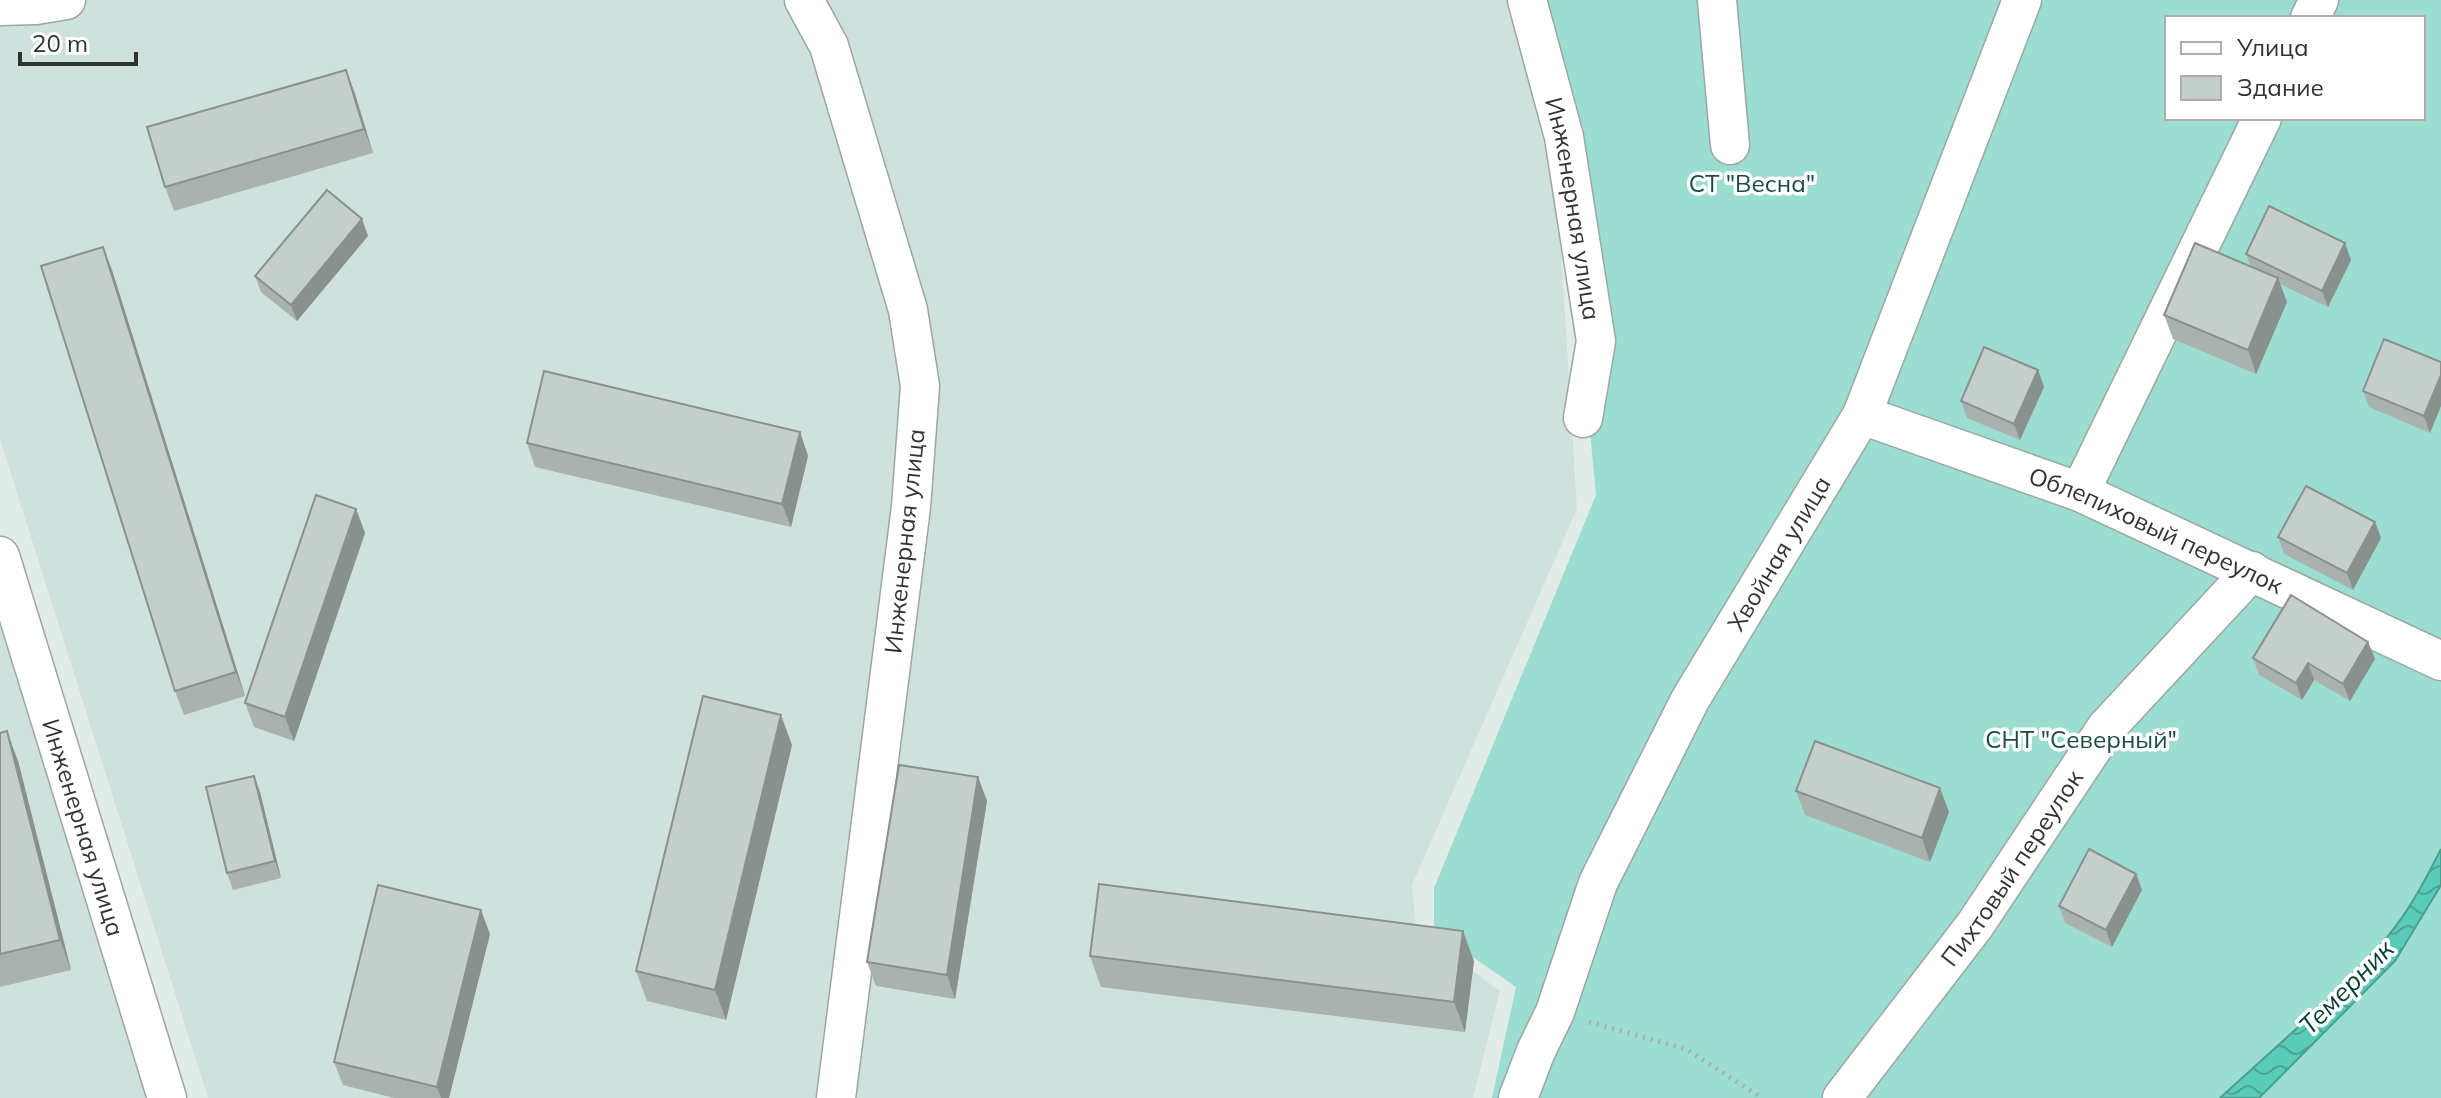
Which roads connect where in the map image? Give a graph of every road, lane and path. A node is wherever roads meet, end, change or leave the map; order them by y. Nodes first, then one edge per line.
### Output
1 (66, 0) edge
2 (804, 0) edge
3 (1527, 0) edge
4 (1717, 0) edge
5 (2022, 0) edge
6 (0, 6) edge
7 (2261, 120) edge
8 (1730, 145) dead end
9 (1862, 415) junction
10 (1583, 418) dead end
11 (2080, 492) junction
12 (0, 556) edge
13 (2252, 571) junction
14 (2439, 654) edge
15 (1555, 1012) junction
16 (167, 1098) edge
17 (836, 1098) edge
18 (1518, 1098) edge
19 (1762, 1098) edge
20 (1842, 1098) edge

1 - 6 street
2 - 17 street, Инженерная улица
3 - 10 street, Инженерная улица
4 - 8 street
5 - 9 street, Хвойная улица
7 - 11 street
9 - 11 street, Облепиховый переулок
9 - 15 street, Хвойная улица
11 - 13 street, Облепиховый переулок
12 - 16 street, Инженерная улица
13 - 14 street, Облепиховый переулок
13 - 20 street, Пихтовый переулок
15 - 18 street, Хвойная улица
15 - 19 path

